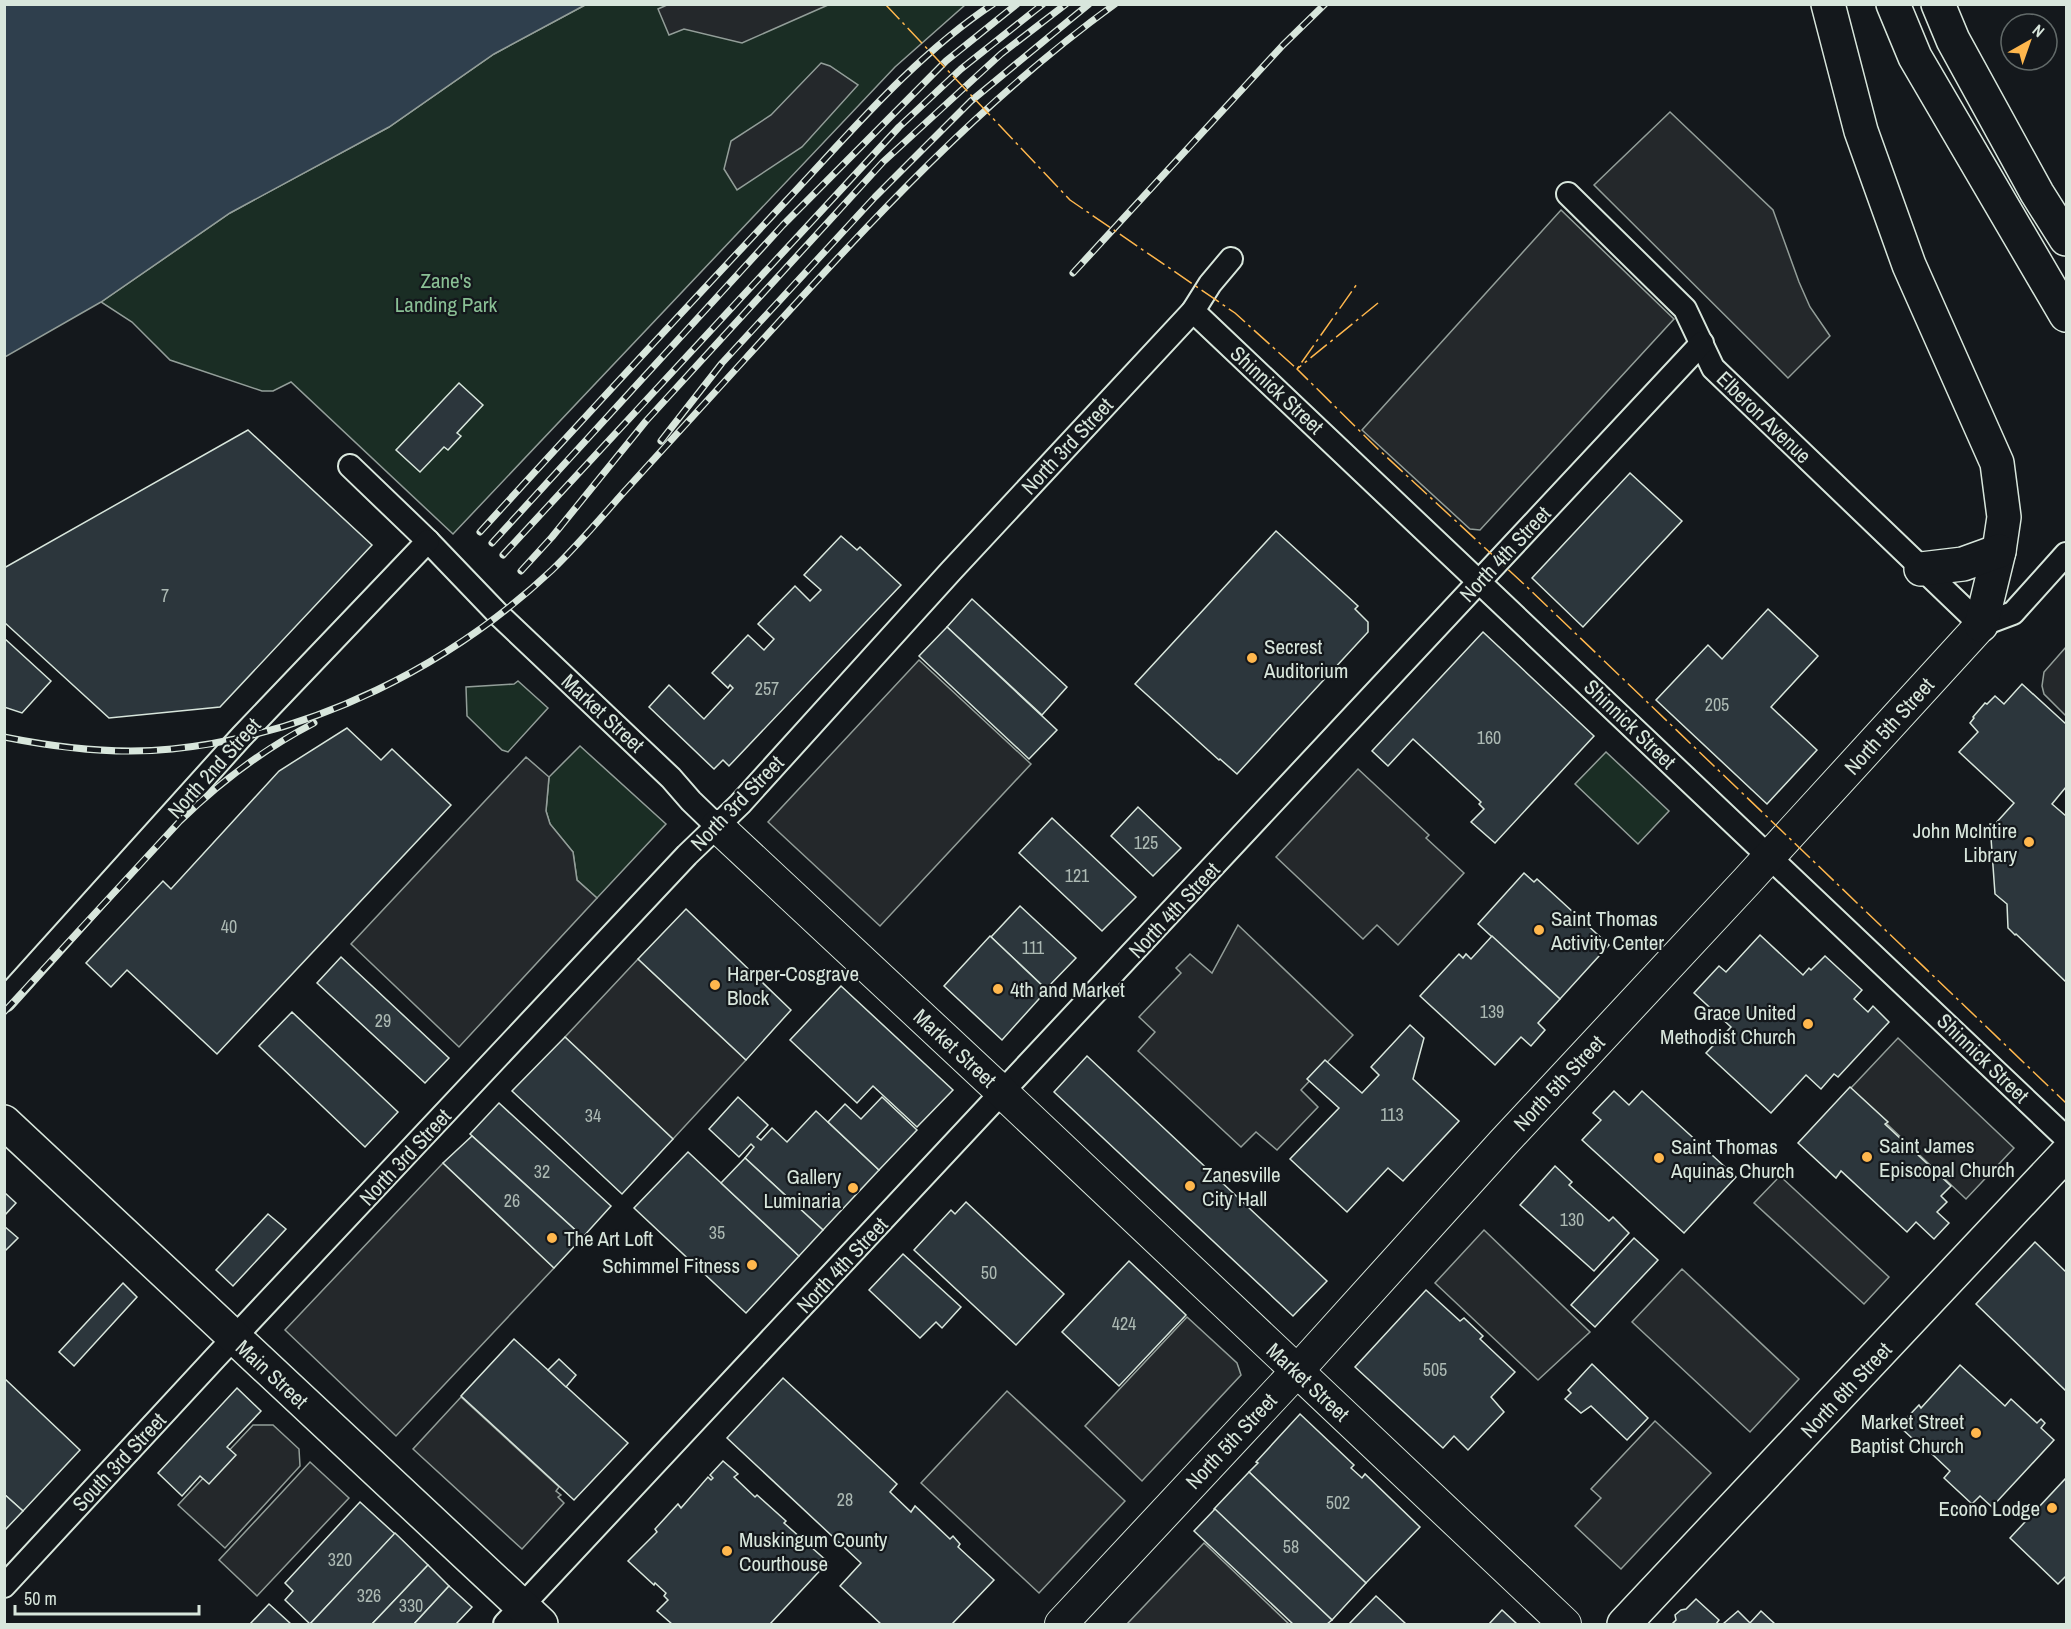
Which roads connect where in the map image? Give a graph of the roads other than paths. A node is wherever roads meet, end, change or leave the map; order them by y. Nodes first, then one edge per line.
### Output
1 (1828, 4) edge
2 (1893, 4) edge
3 (1938, 4) edge
4 (1569, 194) dead end
5 (2067, 238) edge
6 (1231, 259) dead end
7 (1193, 310) junction
8 (2067, 315) edge
9 (1702, 343) junction
10 (350, 466) dead end
11 (428, 541) junction
12 (1999, 551) junction
13 (2067, 554) edge
14 (1921, 568) junction
15 (1480, 580) junction
16 (1981, 625) junction
17 (717, 826) junction
18 (1770, 856) junction
19 (4, 1000) edge
20 (1003, 1093) junction
21 (4, 1122) edge
22 (2067, 1138) edge
23 (2067, 1154) edge
24 (234, 1338) junction
25 (1297, 1371) junction
26 (4, 1587) edge
27 (523, 1619) edge
28 (1061, 1624) edge
29 (1565, 1624) edge
30 (1624, 1624) edge

1 - 12 main road
2 - 8 main road
3 - 5 main road
4 - 9 street, Elberon Avenue
6 - 7 street, North 3rd Street
7 - 15 street, Shinnick Street
7 - 17 street, North 3rd Street
9 - 14 street, Elberon Avenue
9 - 15 street, North 4th Street
10 - 11 street, Market Street
11 - 17 street, Market Street
11 - 19 street, North 2nd Street
12 - 14 main road
12 - 16 main road
13 - 16 street, North 5th Street
14 - 16 street, Elberon Avenue
15 - 18 street, Shinnick Street
15 - 20 street, North 4th Street
16 - 18 main road, North 5th Street
17 - 20 main road, Market Street
17 - 24 street, North 3rd Street
18 - 22 street, Shinnick Street
18 - 25 main road, North 5th Street
20 - 25 main road, Market Street
20 - 27 street, North 4th Street
21 - 24 main road, Main Street
23 - 30 main road, North 6th Street
24 - 26 street, South 3rd Street
24 - 27 main road, Main Street
25 - 28 main road, North 5th Street
25 - 29 main road, Market Street

